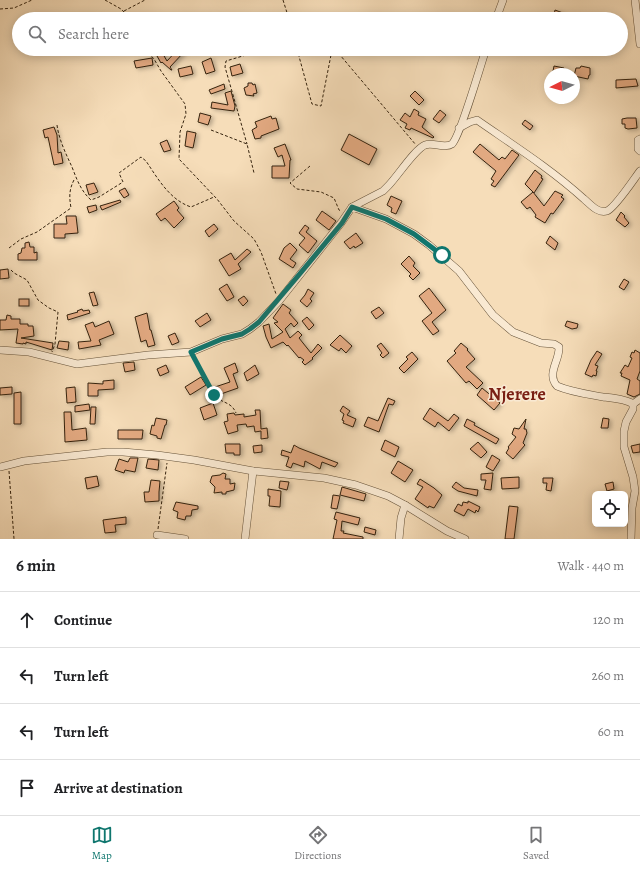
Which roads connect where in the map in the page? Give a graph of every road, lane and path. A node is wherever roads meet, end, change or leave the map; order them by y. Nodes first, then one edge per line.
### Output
1 (32, 0) edge
2 (105, 0) edge
3 (145, 0) edge
4 (283, 0) edge
5 (503, 0) edge
6 (636, 0) edge
7 (0, 9) edge
8 (123, 11) joint
9 (286, 12) edge
10 (499, 12) edge
11 (640, 44) edge
12 (151, 56) edge
13 (243, 56) edge
14 (299, 56) edge
15 (331, 56) edge
16 (341, 56) edge
17 (484, 56) edge
18 (57, 125) dead end
19 (459, 128) junction
20 (211, 130) dead end
21 (640, 139) edge
22 (247, 144) junction
23 (418, 148) junction
24 (640, 151) edge
25 (310, 166) dead end
26 (640, 171) edge
27 (254, 173) dead end
28 (76, 178) junction
29 (215, 197) junction
30 (352, 207) junction
31 (346, 215) junction
32 (9, 248) dead end
33 (11, 270) dead end
34 (278, 300) junction
35 (0, 350) edge
36 (191, 352) junction
37 (47, 356) junction
38 (640, 399) edge
39 (633, 404) junction
40 (236, 413) dead end
41 (168, 457) junction
42 (8, 464) junction
43 (0, 467) edge
44 (253, 471) junction
45 (405, 505) junction
46 (157, 535) joint
47 (14, 539) edge
48 (185, 539) edge
49 (245, 539) edge
50 (399, 539) edge
51 (465, 539) edge
52 (631, 539) edge

1 - 7 path
2 - 8 path
3 - 8 path
4 - 9 path
5 - 10 street
6 - 11 street
12 - 29 path
13 - 22 path
14 - 15 path
16 - 23 path
17 - 19 street
18 - 28 path
19 - 23 street
19 - 26 street
20 - 22 path
21 - 24 street
22 - 27 path
23 - 30 street
25 - 31 path
28 - 29 path
28 - 32 path
29 - 34 path
30 - 31 street
30 - 39 street
31 - 34 street
33 - 37 path
34 - 36 street
35 - 37 street
36 - 37 street
36 - 40 path
38 - 39 street
39 - 52 street
41 - 42 street
41 - 44 street
41 - 46 path
42 - 43 street
42 - 47 path
44 - 45 street
44 - 49 street
45 - 50 street
45 - 51 street
46 - 48 street

